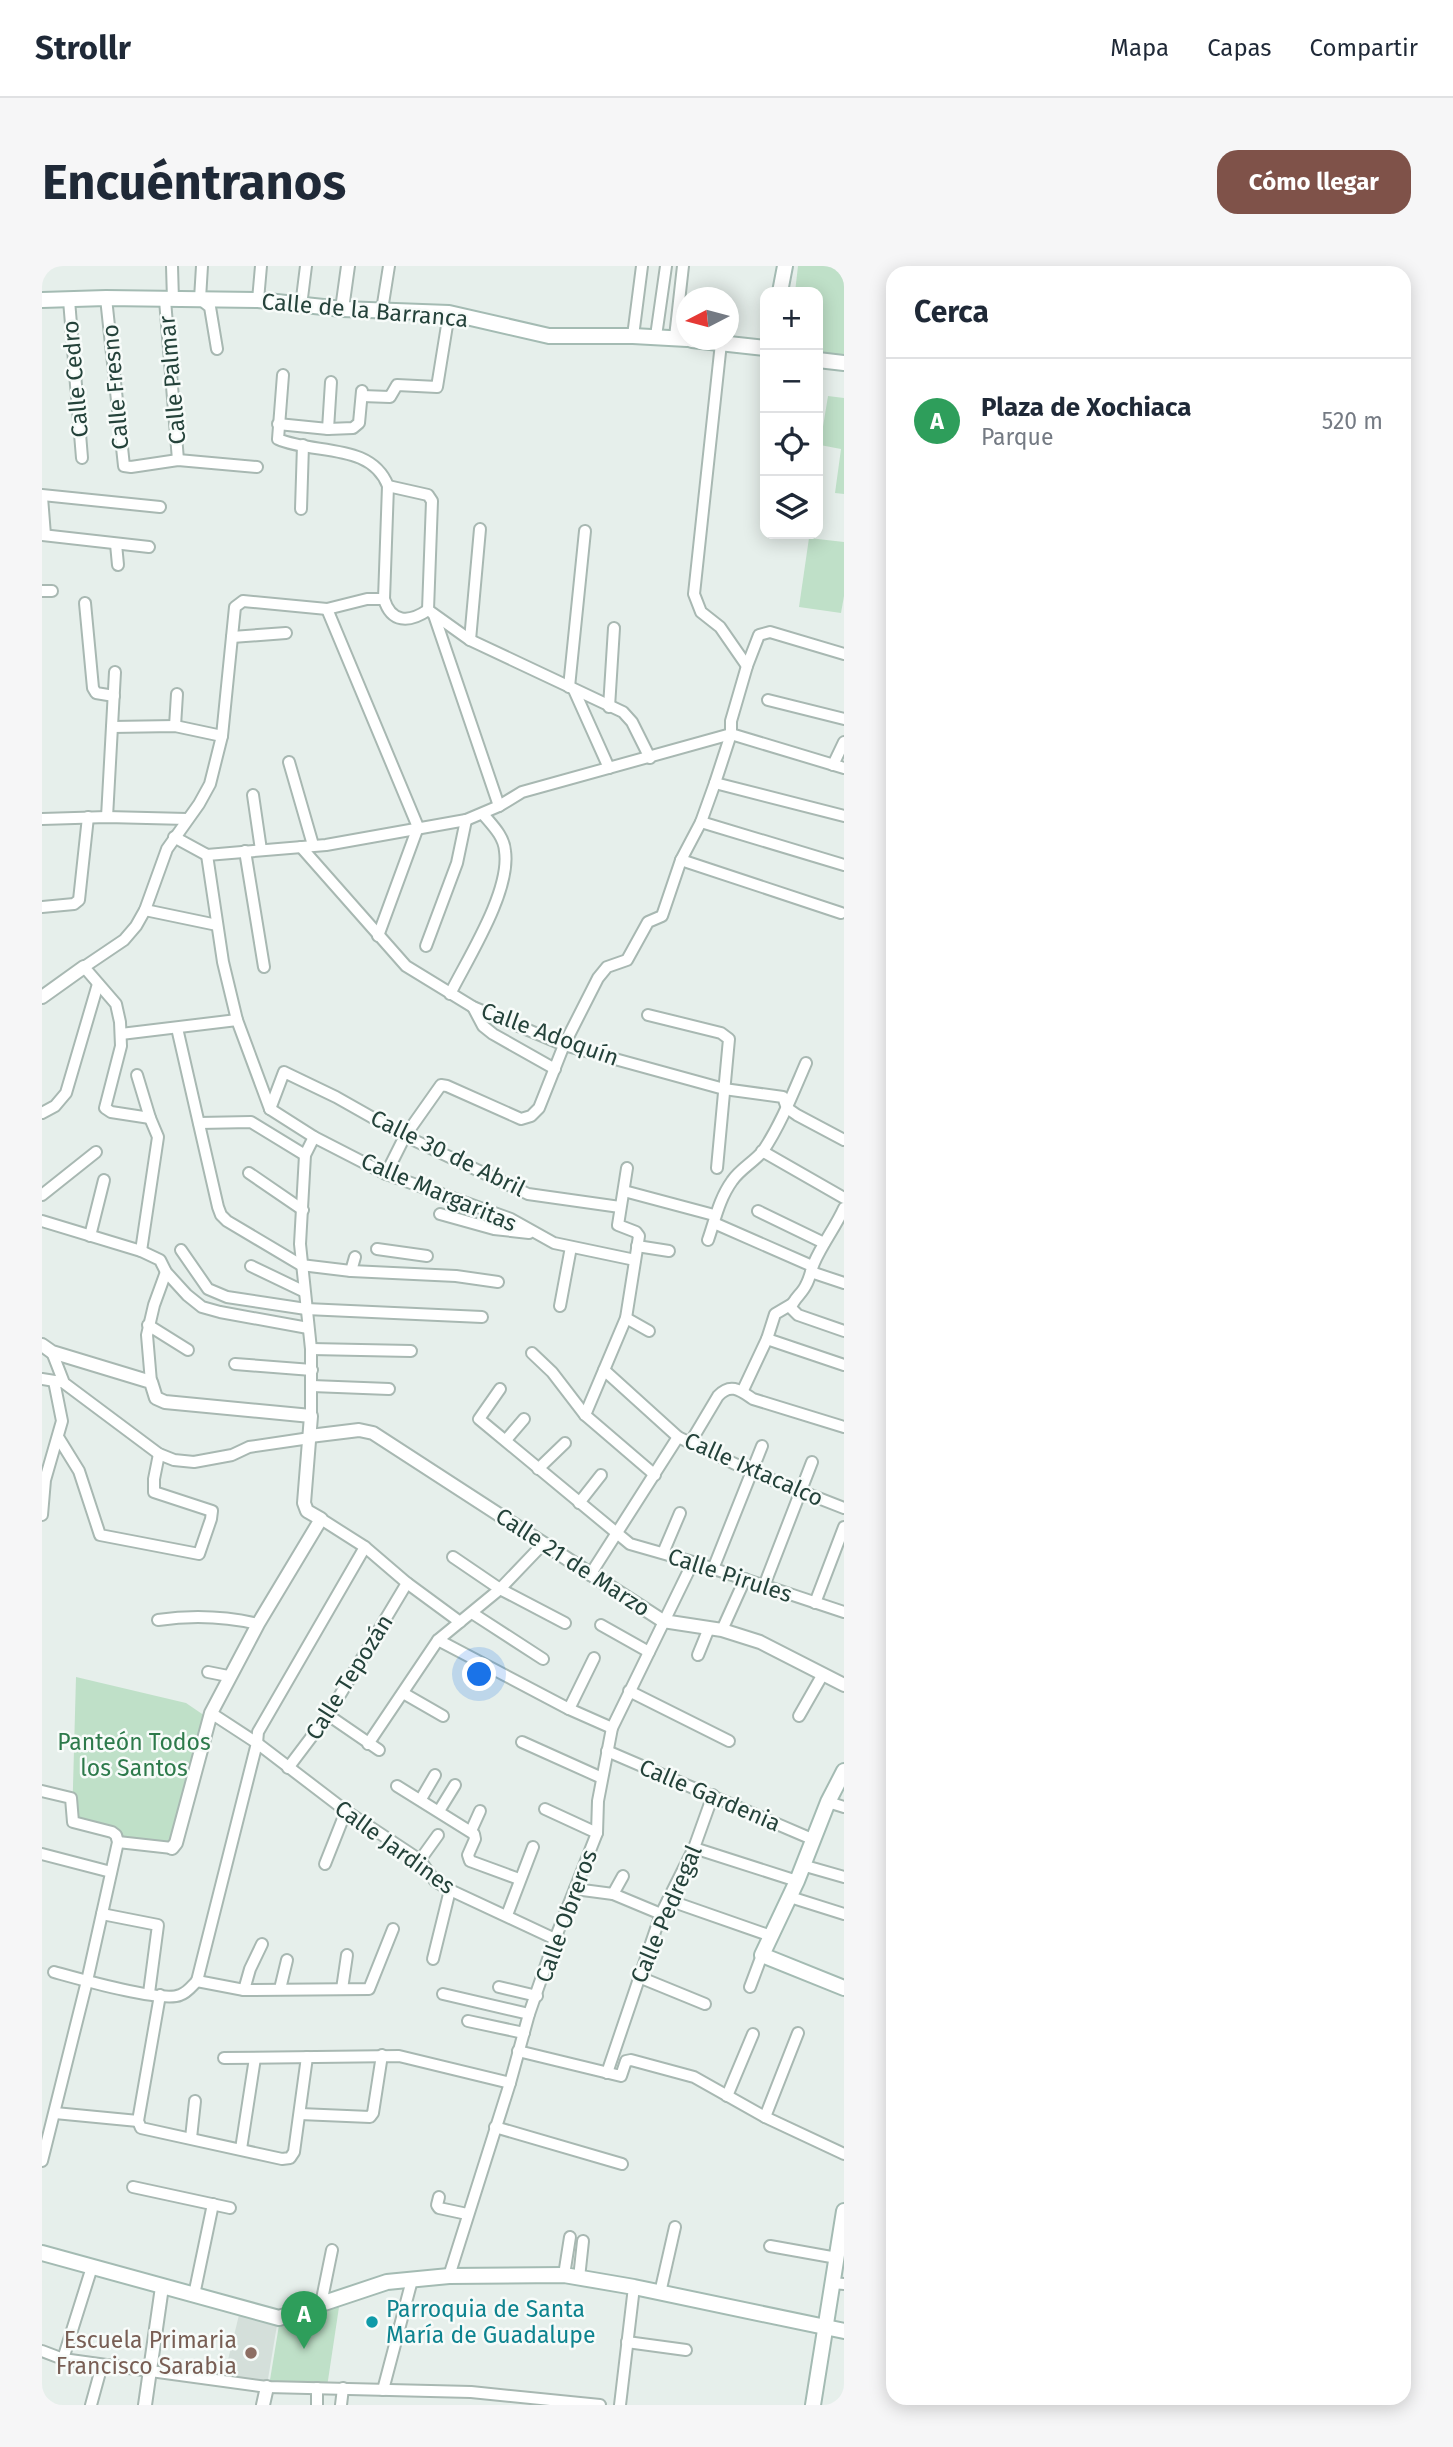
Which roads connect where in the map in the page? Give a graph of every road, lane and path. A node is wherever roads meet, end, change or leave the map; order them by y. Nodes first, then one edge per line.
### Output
1 (172, 266) edge
2 (202, 266) edge
3 (261, 266) edge
4 (306, 266) edge
5 (348, 266) edge
6 (389, 266) edge
7 (642, 266) edge
8 (666, 266) edge
9 (683, 266) edge
10 (785, 266) edge
11 (682, 287) edge
12 (781, 287) edge
13 (106, 298) junction
14 (69, 299) junction
15 (200, 299) junction
16 (42, 300) edge
17 (169, 300) junction
18 (258, 300) junction
19 (301, 306) junction
20 (342, 309) junction
21 (382, 310) junction
22 (449, 313) junction
23 (633, 336) junction
24 (656, 337) junction
25 (676, 338) edge
26 (739, 345) edge
27 (760, 347) edge
28 (217, 349) dead end
29 (720, 350) edge
30 (823, 361) edge
31 (844, 363) edge
32 (283, 375) dead end
33 (331, 382) dead end
34 (278, 424) junction
35 (328, 429) junction
36 (303, 445) junction
37 (82, 458) dead end
38 (178, 460) junction
39 (257, 467) dead end
40 (388, 486) junction
41 (42, 496) edge
42 (160, 507) dead end
43 (301, 509) dead end
44 (480, 529) dead end
45 (585, 531) dead end
46 (44, 535) edge
47 (116, 544) junction
48 (149, 547) dead end
49 (118, 565) dead end
50 (384, 599) junction
51 (85, 603) dead end
52 (327, 609) junction
53 (431, 613) junction
54 (614, 628) dead end
55 (286, 633) dead end
56 (232, 637) junction
57 (470, 640) junction
58 (844, 654) edge
59 (747, 666) junction
60 (115, 672) dead end
61 (571, 689) junction
62 (177, 694) dead end
63 (114, 695) junction
64 (768, 700) dead end
65 (609, 707) junction
66 (844, 719) edge
67 (175, 726) junction
68 (112, 727) junction
69 (731, 734) junction
70 (222, 736) junction
71 (844, 742) edge
72 (650, 758) junction
73 (289, 762) dead end
74 (839, 767) edge
75 (609, 768) junction
76 (716, 783) junction
77 (253, 795) dead end
78 (499, 806) junction
79 (482, 814) junction
80 (88, 817) junction
81 (107, 817) junction
82 (844, 817) edge
83 (42, 819) edge
84 (187, 819) junction
85 (466, 820) junction
86 (701, 822) junction
87 (418, 827) junction
88 (174, 837) junction
89 (307, 846) junction
90 (261, 850) junction
91 (246, 851) junction
92 (207, 855) junction
93 (681, 860) junction
94 (844, 865) edge
95 (42, 907) edge
96 (145, 911) junction
97 (841, 913) dead end
98 (216, 925) junction
99 (378, 936) junction
100 (426, 946) dead end
101 (84, 967) junction
102 (264, 967) dead end
103 (98, 984) junction
104 (450, 994) junction
105 (42, 997) edge
106 (473, 1006) junction
107 (649, 1015) dead end
108 (237, 1020) junction
109 (177, 1028) junction
110 (121, 1034) junction
111 (564, 1045) junction
112 (806, 1063) dead end
113 (555, 1069) junction
114 (137, 1075) dead end
115 (724, 1088) junction
116 (787, 1108) junction
117 (270, 1109) junction
118 (42, 1113) edge
119 (150, 1118) junction
120 (199, 1123) junction
121 (842, 1135) edge
122 (405, 1136) junction
123 (314, 1137) junction
124 (762, 1151) junction
125 (96, 1152) dead end
126 (305, 1155) junction
127 (627, 1168) dead end
128 (717, 1168) dead end
129 (249, 1173) dead end
130 (386, 1174) junction
131 (104, 1180) dead end
132 (624, 1191) junction
133 (42, 1195) edge
134 (844, 1198) edge
135 (620, 1207) junction
136 (844, 1208) edge
137 (303, 1210) junction
138 (758, 1211) dead end
139 (440, 1214) dead end
140 (714, 1219) junction
141 (42, 1221) edge
142 (535, 1234) junction
143 (839, 1234) edge
144 (90, 1236) junction
145 (708, 1240) dead end
146 (824, 1243) junction
147 (637, 1245) junction
148 (571, 1247) junction
149 (377, 1249) dead end
150 (181, 1250) dead end
151 (141, 1251) junction
152 (668, 1251) dead end
153 (402, 1254) junction
154 (355, 1256) dead end
155 (427, 1256) dead end
156 (635, 1259) junction
157 (301, 1265) junction
158 (251, 1266) dead end
159 (812, 1269) junction
160 (351, 1271) junction
161 (166, 1272) junction
162 (397, 1274) junction
163 (498, 1282) dead end
164 (844, 1283) edge
165 (303, 1291) junction
166 (792, 1304) junction
167 (559, 1306) dead end
168 (306, 1309) junction
169 (482, 1317) dead end
170 (626, 1318) junction
171 (148, 1325) junction
172 (308, 1328) junction
173 (649, 1331) dead end
174 (844, 1331) edge
175 (766, 1339) junction
176 (47, 1348) edge
177 (311, 1349) junction
178 (188, 1350) dead end
179 (411, 1351) dead end
180 (532, 1353) dead end
181 (235, 1364) dead end
182 (844, 1365) edge
183 (312, 1370) junction
184 (604, 1370) junction
185 (42, 1379) edge
186 (59, 1382) junction
187 (151, 1382) junction
188 (312, 1386) junction
189 (389, 1389) dead end
190 (499, 1389) dead end
191 (743, 1390) junction
192 (585, 1415) junction
193 (311, 1416) junction
194 (524, 1419) dead end
195 (844, 1427) edge
196 (58, 1437) junction
197 (310, 1437) junction
198 (678, 1437) junction
199 (506, 1440) junction
200 (565, 1443) dead end
201 (690, 1443) junction
202 (762, 1446) dead end
203 (159, 1454) junction
204 (812, 1462) dead end
205 (538, 1469) junction
206 (752, 1472) junction
207 (601, 1475) dead end
208 (655, 1475) junction
209 (802, 1491) junction
210 (579, 1503) junction
211 (844, 1508) edge
212 (680, 1513) dead end
213 (42, 1515) edge
214 (321, 1519) junction
215 (844, 1527) edge
216 (617, 1535) junction
217 (544, 1542) junction
218 (365, 1547) junction
219 (663, 1553) junction
220 (453, 1557) dead end
221 (693, 1562) junction
222 (713, 1569) junction
223 (590, 1575) junction
224 (746, 1579) junction
225 (407, 1583) junction
226 (764, 1586) junction
227 (500, 1590) junction
228 (815, 1603) junction
229 (844, 1612) edge
230 (472, 1613) junction
231 (158, 1620) dead end
232 (663, 1621) junction
233 (460, 1622) junction
234 (565, 1623) dead end
235 (257, 1624) junction
236 (601, 1625) dead end
237 (715, 1629) junction
238 (438, 1640) junction
239 (649, 1652) junction
240 (698, 1655) dead end
241 (594, 1658) dead end
242 (543, 1659) dead end
243 (208, 1672) dead end
244 (824, 1674) junction
245 (229, 1676) junction
246 (844, 1685) edge
247 (629, 1690) junction
248 (403, 1693) junction
249 (569, 1709) junction
250 (211, 1713) junction
251 (328, 1715) junction
252 (443, 1716) dead end
253 (799, 1716) dead end
254 (612, 1728) junction
255 (729, 1741) dead end
256 (522, 1742) dead end
257 (257, 1743) junction
258 (368, 1744) junction
259 (379, 1750) dead end
260 (607, 1751) junction
261 (288, 1768) junction
262 (844, 1771) edge
263 (435, 1775) dead end
264 (602, 1778) junction
265 (455, 1785) dead end
266 (397, 1786) dead end
267 (42, 1791) edge
268 (713, 1795) junction
269 (421, 1799) junction
270 (828, 1802) junction
271 (844, 1807) edge
272 (545, 1809) dead end
273 (346, 1811) junction
274 (439, 1811) junction
275 (480, 1811) dead end
276 (471, 1831) junction
277 (597, 1833) junction
278 (438, 1835) dead end
279 (812, 1839) junction
280 (118, 1842) junction
281 (533, 1847) dead end
282 (694, 1847) junction
283 (172, 1848) joint
284 (42, 1854) edge
285 (420, 1860) junction
286 (326, 1864) dead end
287 (802, 1865) junction
288 (111, 1872) junction
289 (623, 1876) dead end
290 (844, 1877) edge
291 (519, 1879) junction
292 (797, 1881) junction
293 (575, 1889) junction
294 (450, 1891) junction
295 (613, 1894) junction
296 (790, 1896) junction
297 (668, 1900) junction
298 (102, 1914) junction
299 (661, 1914) junction
300 (844, 1914) edge
301 (507, 1915) junction
302 (393, 1928) dead end
303 (771, 1936) junction
304 (555, 1939) junction
305 (262, 1944) dead end
306 (347, 1955) dead end
307 (762, 1955) junction
308 (433, 1959) dead end
309 (288, 1960) dead end
310 (54, 1972) dead end
311 (639, 1977) junction
312 (87, 1981) junction
313 (197, 1981) junction
314 (499, 1987) dead end
315 (750, 1987) dead end
316 (844, 1988) edge
317 (280, 1989) junction
318 (342, 1989) junction
319 (244, 1990) junction
320 (154, 1994) junction
321 (443, 1994) dead end
322 (537, 1996) junction
323 (705, 2004) dead end
324 (529, 2014) junction
325 (468, 2021) dead end
326 (524, 2033) junction
327 (798, 2033) dead end
328 (753, 2034) dead end
329 (518, 2051) junction
330 (382, 2055) junction
331 (307, 2057) junction
332 (224, 2058) dead end
333 (255, 2058) junction
334 (607, 2073) junction
335 (510, 2083) junction
336 (727, 2096) junction
337 (195, 2101) dead end
338 (42, 2113) edge
339 (54, 2114) junction
340 (300, 2114) junction
341 (765, 2117) junction
342 (138, 2124) junction
343 (495, 2127) junction
344 (191, 2138) junction
345 (242, 2149) junction
346 (844, 2154) edge
347 (42, 2161) edge
348 (622, 2164) dead end
349 (133, 2187) dead end
350 (439, 2197) dead end
351 (213, 2204) junction
352 (230, 2208) dead end
353 (844, 2211) edge
354 (467, 2214) junction
355 (675, 2227) dead end
356 (570, 2237) dead end
357 (583, 2241) dead end
358 (770, 2246) dead end
359 (332, 2250) dead end
360 (42, 2253) edge
361 (837, 2258) junction
362 (92, 2267) junction
363 (449, 2276) junction
364 (572, 2276) junction
365 (412, 2280) junction
366 (838, 2283) edge
367 (162, 2287) junction
368 (634, 2287) junction
369 (660, 2292) junction
370 (194, 2295) junction
371 (321, 2304) junction
372 (825, 2328) junction
373 (844, 2331) edge
374 (627, 2342) junction
375 (686, 2350) dead end
376 (42, 2351) edge
377 (64, 2359) junction
378 (102, 2365) junction
379 (150, 2372) junction
380 (267, 2387) junction
381 (317, 2388) junction
382 (343, 2388) junction
383 (383, 2390) junction
384 (471, 2392) junction
385 (506, 2401) edge
386 (91, 2405) edge
387 (145, 2405) edge
388 (263, 2405) edge
389 (317, 2405) edge
390 (341, 2405) edge
391 (470, 2405) edge
392 (600, 2405) edge
393 (620, 2405) edge
394 (813, 2405) edge

1 - 17 street, Calle Palmar
2 - 15 street, Calle Palmar
3 - 18 street
4 - 19 street
5 - 20 street
6 - 21 street
7 - 23 street
8 - 24 street
9 - 11 street
10 - 12 main road
13 - 14 main road, Calle de la Barranca
13 - 17 main road, Calle de la Barranca
13 - 38 street, Calle Fresno
14 - 16 main road, Calle de la Barranca
14 - 37 street, Calle Cedro
15 - 17 main road, Calle de la Barranca
15 - 18 main road, Calle de la Barranca
15 - 28 street
17 - 38 street, Calle Palmar
18 - 19 main road, Calle de la Barranca
19 - 20 main road, Calle de la Barranca
20 - 21 main road, Calle de la Barranca
21 - 22 main road, Calle de la Barranca
22 - 23 main road, Calle de la Barranca
22 - 35 street
23 - 24 main road, Calle de la Barranca
24 - 25 main road, Calle de la Barranca
26 - 27 main road
29 - 59 street
30 - 31 main road
32 - 34 street
33 - 35 street
34 - 35 street
34 - 36 street
36 - 40 street
36 - 43 street
38 - 39 street, Calle Fresno
40 - 50 street
40 - 53 street
41 - 42 street
41 - 46 street
44 - 57 street
45 - 61 street
46 - 47 street
47 - 48 street
47 - 49 street
50 - 52 street
50 - 53 street
51 - 63 street
52 - 56 street
52 - 87 street
53 - 57 street
53 - 78 street
54 - 65 street
55 - 56 street
56 - 70 street
57 - 61 street
58 - 59 street
59 - 69 street
60 - 63 street
61 - 65 street
61 - 75 street
62 - 67 street
63 - 68 street
64 - 66 street
65 - 72 street
67 - 68 street
67 - 70 street
68 - 81 street
69 - 72 street
69 - 74 street
69 - 76 street
70 - 84 street
71 - 74 street
72 - 75 street
73 - 89 street
75 - 78 street
76 - 82 street
76 - 86 street
77 - 90 street
78 - 79 street
79 - 85 street
79 - 104 street
80 - 81 street
80 - 83 street
80 - 95 street
81 - 84 street
84 - 88 street
85 - 87 street
85 - 100 street
86 - 93 street
86 - 94 street
87 - 89 street
87 - 99 street
88 - 92 street
88 - 96 street
89 - 90 street
89 - 99 street, Calle Adoquín
90 - 91 street
91 - 92 street
91 - 102 street
92 - 98 street
93 - 97 street
93 - 111 street
96 - 98 street
96 - 101 street
98 - 108 street
99 - 104 street, Calle Adoquín
101 - 103 street
101 - 105 street
103 - 110 street
103 - 118 street
104 - 106 street, Calle Adoquín
106 - 111 street, Calle Adoquín
106 - 113 street
107 - 115 street
108 - 109 street
108 - 117 street
109 - 110 street
109 - 120 street
110 - 119 street
111 - 113 street
111 - 115 street, Calle Adoquín
112 - 116 street
113 - 122 street
114 - 119 street
115 - 116 street, Calle Adoquín
115 - 128 street
116 - 121 street, Calle Adoquín
116 - 124 street
117 - 122 street, Calle 30 de Abril
117 - 123 street, Calle Margaritas
119 - 151 street
120 - 126 street
120 - 157 street
122 - 130 street
122 - 135 street, Calle 30 de Abril
123 - 126 street
123 - 130 street, Calle Margaritas
124 - 134 street
124 - 140 street
125 - 133 street
126 - 137 street
127 - 132 street
129 - 137 street
130 - 142 street, Calle Margaritas
131 - 144 street
132 - 135 street
132 - 140 street
135 - 147 street
136 - 143 street
137 - 157 street
138 - 146 street
139 - 142 street
140 - 145 street
140 - 159 street
141 - 144 street
142 - 148 street
143 - 146 street
144 - 151 street
146 - 159 street
147 - 152 street
147 - 156 street
148 - 156 street
148 - 167 street
149 - 153 street
150 - 168 street
151 - 161 street
153 - 155 street
153 - 162 street
154 - 160 street
156 - 170 street
157 - 160 street
157 - 165 street
158 - 165 street
159 - 164 street
159 - 166 street
160 - 162 street
161 - 171 street
161 - 172 street
162 - 163 street
165 - 168 street
166 - 174 street
166 - 175 street
168 - 169 street
168 - 172 street
170 - 173 street
170 - 184 street
171 - 178 street
171 - 187 street
172 - 177 street
175 - 182 street
175 - 191 street
176 - 186 street
176 - 187 street
177 - 179 street
177 - 183 street
180 - 192 street
181 - 183 street
183 - 188 street
184 - 192 street
184 - 198 street, Calle Ixtacalco
185 - 186 street
186 - 196 street
186 - 203 street, Calle 21 de Marzo
187 - 193 street
188 - 189 street
188 - 193 street
190 - 199 street, Calle Pirules
191 - 195 street
191 - 201 street
192 - 208 street
193 - 197 street
194 - 199 street
196 - 203 street
196 - 213 street
197 - 203 street, Calle 21 de Marzo
197 - 214 street
197 - 217 street, Calle 21 de Marzo
198 - 201 street, Calle Ixtacalco
198 - 208 street
199 - 205 street, Calle Pirules
200 - 205 street
201 - 206 street, Calle Ixtacalco
202 - 206 street
204 - 209 street
205 - 210 street, Calle Pirules
206 - 209 street, Calle Ixtacalco
206 - 222 street
207 - 210 street
208 - 216 street
209 - 211 street, Calle Ixtacalco
209 - 226 street
210 - 216 street, Calle Pirules
212 - 219 street
214 - 218 street
214 - 235 street
215 - 228 street
216 - 219 street, Calle Pirules
216 - 223 street
217 - 223 street, Calle 21 de Marzo
217 - 227 street
218 - 225 street
218 - 257 street
219 - 221 street, Calle Pirules
220 - 227 street
221 - 222 street, Calle Pirules
221 - 232 street, Calle Obreros
222 - 224 street, Calle Pirules
223 - 232 street, Calle 21 de Marzo
224 - 226 street, Calle Pirules
224 - 237 street
225 - 233 street
225 - 251 street, Calle Tepozán
226 - 228 street, Calle Pirules
227 - 230 street
227 - 234 street
228 - 229 street, Calle Pirules
230 - 233 street
230 - 242 street
231 - 235 street
232 - 237 street, Calle 21 de Marzo
232 - 239 street, Calle Obreros
233 - 238 street
235 - 245 street
236 - 239 street
237 - 240 street
237 - 244 street, Calle 21 de Marzo
238 - 248 street
238 - 249 street
239 - 247 street, Calle Obreros
241 - 249 street
243 - 245 street
244 - 246 street, Calle 21 de Marzo
244 - 253 street
245 - 250 street
247 - 254 street, Calle Obreros
247 - 255 street
248 - 252 street
248 - 258 street
249 - 254 street
250 - 257 street, Calle Jardines
250 - 283 street
251 - 258 street
251 - 261 street, Calle Tepozán
254 - 260 street, Calle Obreros
256 - 264 street
257 - 261 street, Calle Jardines
257 - 313 street
258 - 259 street
260 - 264 street, Calle Obreros
260 - 268 street, Calle Gardenia
261 - 273 street, Calle Jardines
262 - 270 main road
263 - 269 street
264 - 277 street, Calle Obreros
265 - 274 street
266 - 269 street
267 - 280 street
268 - 279 street, Calle Gardenia
268 - 282 street, Calle Pedregal
269 - 274 street
270 - 271 street
270 - 279 main road
272 - 277 street
273 - 285 street, Calle Jardines
273 - 286 street
274 - 276 street
275 - 276 street
276 - 291 street
277 - 293 street, Calle Obreros
278 - 285 street
279 - 287 main road
280 - 283 street
280 - 288 street
281 - 291 street
282 - 292 street
282 - 297 street, Calle Pedregal
284 - 288 street
285 - 294 street, Calle Jardines
287 - 290 street
287 - 292 main road
288 - 298 street
289 - 295 street
291 - 301 street
292 - 296 main road
293 - 295 street
293 - 304 street, Calle Obreros
294 - 301 street, Calle Jardines
294 - 308 street
295 - 299 street
296 - 300 street
296 - 303 main road
297 - 299 street, Calle Pedregal
297 - 303 street
298 - 312 street
298 - 320 street
299 - 311 street, Calle Pedregal
301 - 304 street, Calle Jardines
302 - 318 street
303 - 307 main road
304 - 322 street, Calle Obreros
305 - 319 street
306 - 318 street
307 - 315 street
307 - 316 main road
309 - 317 street
310 - 312 street
311 - 323 street
311 - 334 street, Calle Pedregal
312 - 320 street
312 - 339 street
313 - 319 street
313 - 320 street
314 - 322 street
317 - 318 street
317 - 319 street
320 - 342 street
321 - 324 street
322 - 324 street, Calle Obreros
324 - 326 street, Calle Obreros
325 - 326 street
326 - 329 street, Calle Obreros
327 - 341 street
328 - 336 street
329 - 334 street
329 - 335 street, Calle Obreros
330 - 331 street
330 - 335 street
330 - 340 street
331 - 333 street
331 - 340 street
332 - 333 street
333 - 345 street
334 - 336 street
335 - 343 street, Calle Obreros
336 - 341 street
337 - 344 street
338 - 339 street
339 - 342 street
339 - 347 street
340 - 345 street
341 - 346 street
342 - 344 street
343 - 348 street
343 - 354 street, Calle Obreros
344 - 345 street
349 - 351 street
350 - 354 street
351 - 352 street
351 - 370 street
353 - 361 main road
354 - 363 street, Calle Obreros
355 - 369 street
356 - 364 street
357 - 364 street
358 - 361 street
359 - 371 street
360 - 362 main road
361 - 366 main road
362 - 367 main road
362 - 377 street
363 - 364 main road
363 - 365 main road
364 - 368 main road
365 - 371 main road
365 - 383 street
366 - 372 main road
367 - 370 main road
367 - 379 street
368 - 369 main road
368 - 374 street
369 - 372 main road
370 - 371 main road
372 - 373 main road
372 - 394 main road
374 - 375 street
374 - 393 street
376 - 377 street
377 - 378 street
378 - 379 street
378 - 386 street
379 - 380 street
379 - 387 street
380 - 381 street
380 - 388 street
381 - 382 street
381 - 389 street
382 - 383 street
382 - 390 street
383 - 384 street
384 - 385 street
384 - 391 street
385 - 392 street

